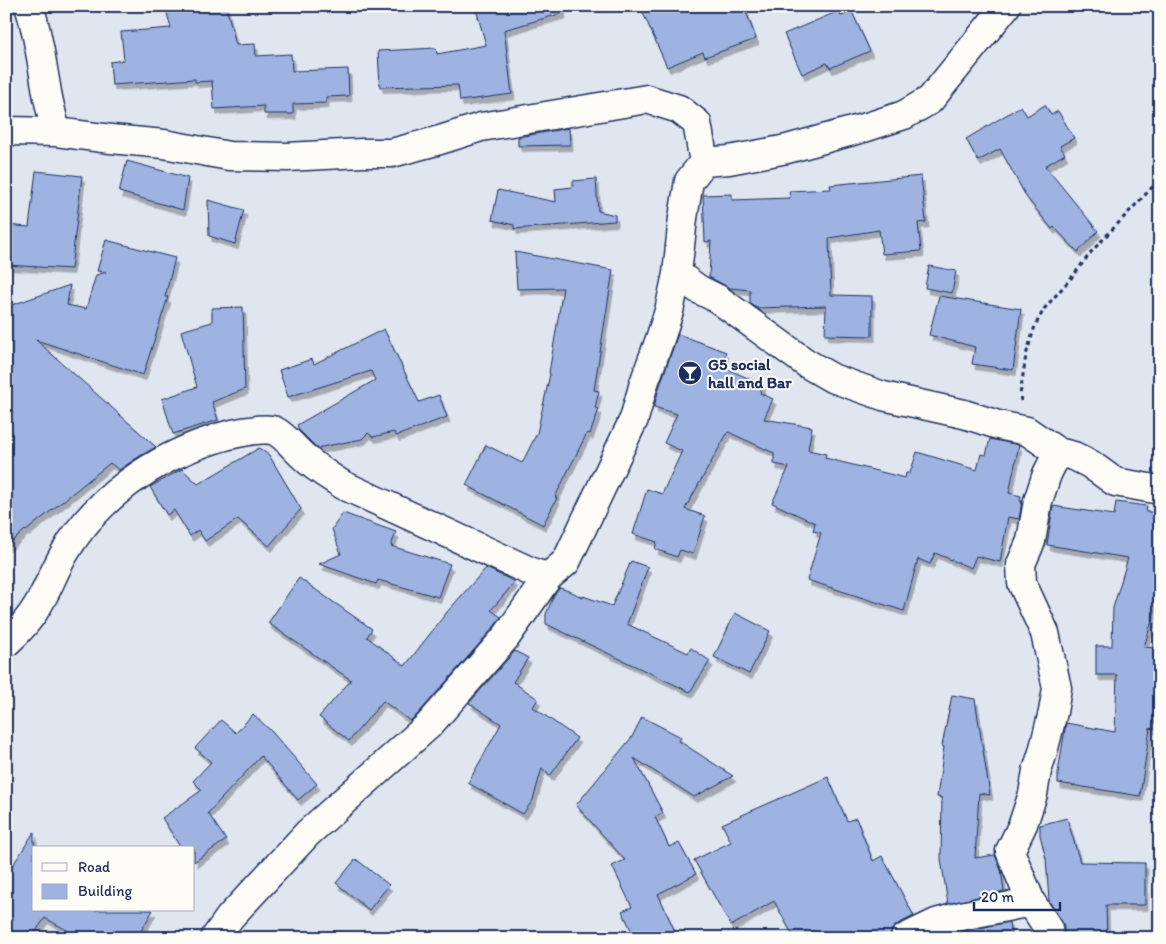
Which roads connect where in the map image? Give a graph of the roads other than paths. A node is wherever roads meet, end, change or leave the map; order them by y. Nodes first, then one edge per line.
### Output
1 (29, 6) edge
2 (1006, 6) edge
3 (6, 131) edge
4 (56, 132) junction
5 (704, 162) junction
6 (677, 274) junction
7 (1058, 452) junction
8 (1160, 490) edge
9 (548, 576) junction
10 (6, 643) edge
11 (1031, 902) junction
12 (215, 938) edge
13 (905, 938) edge
14 (1049, 938) edge

1 - 4 street
2 - 5 street
3 - 4 street
4 - 5 street
5 - 6 street
6 - 7 street
6 - 9 street
7 - 8 street
7 - 11 street
9 - 10 street
9 - 12 street
11 - 13 street
11 - 14 street

